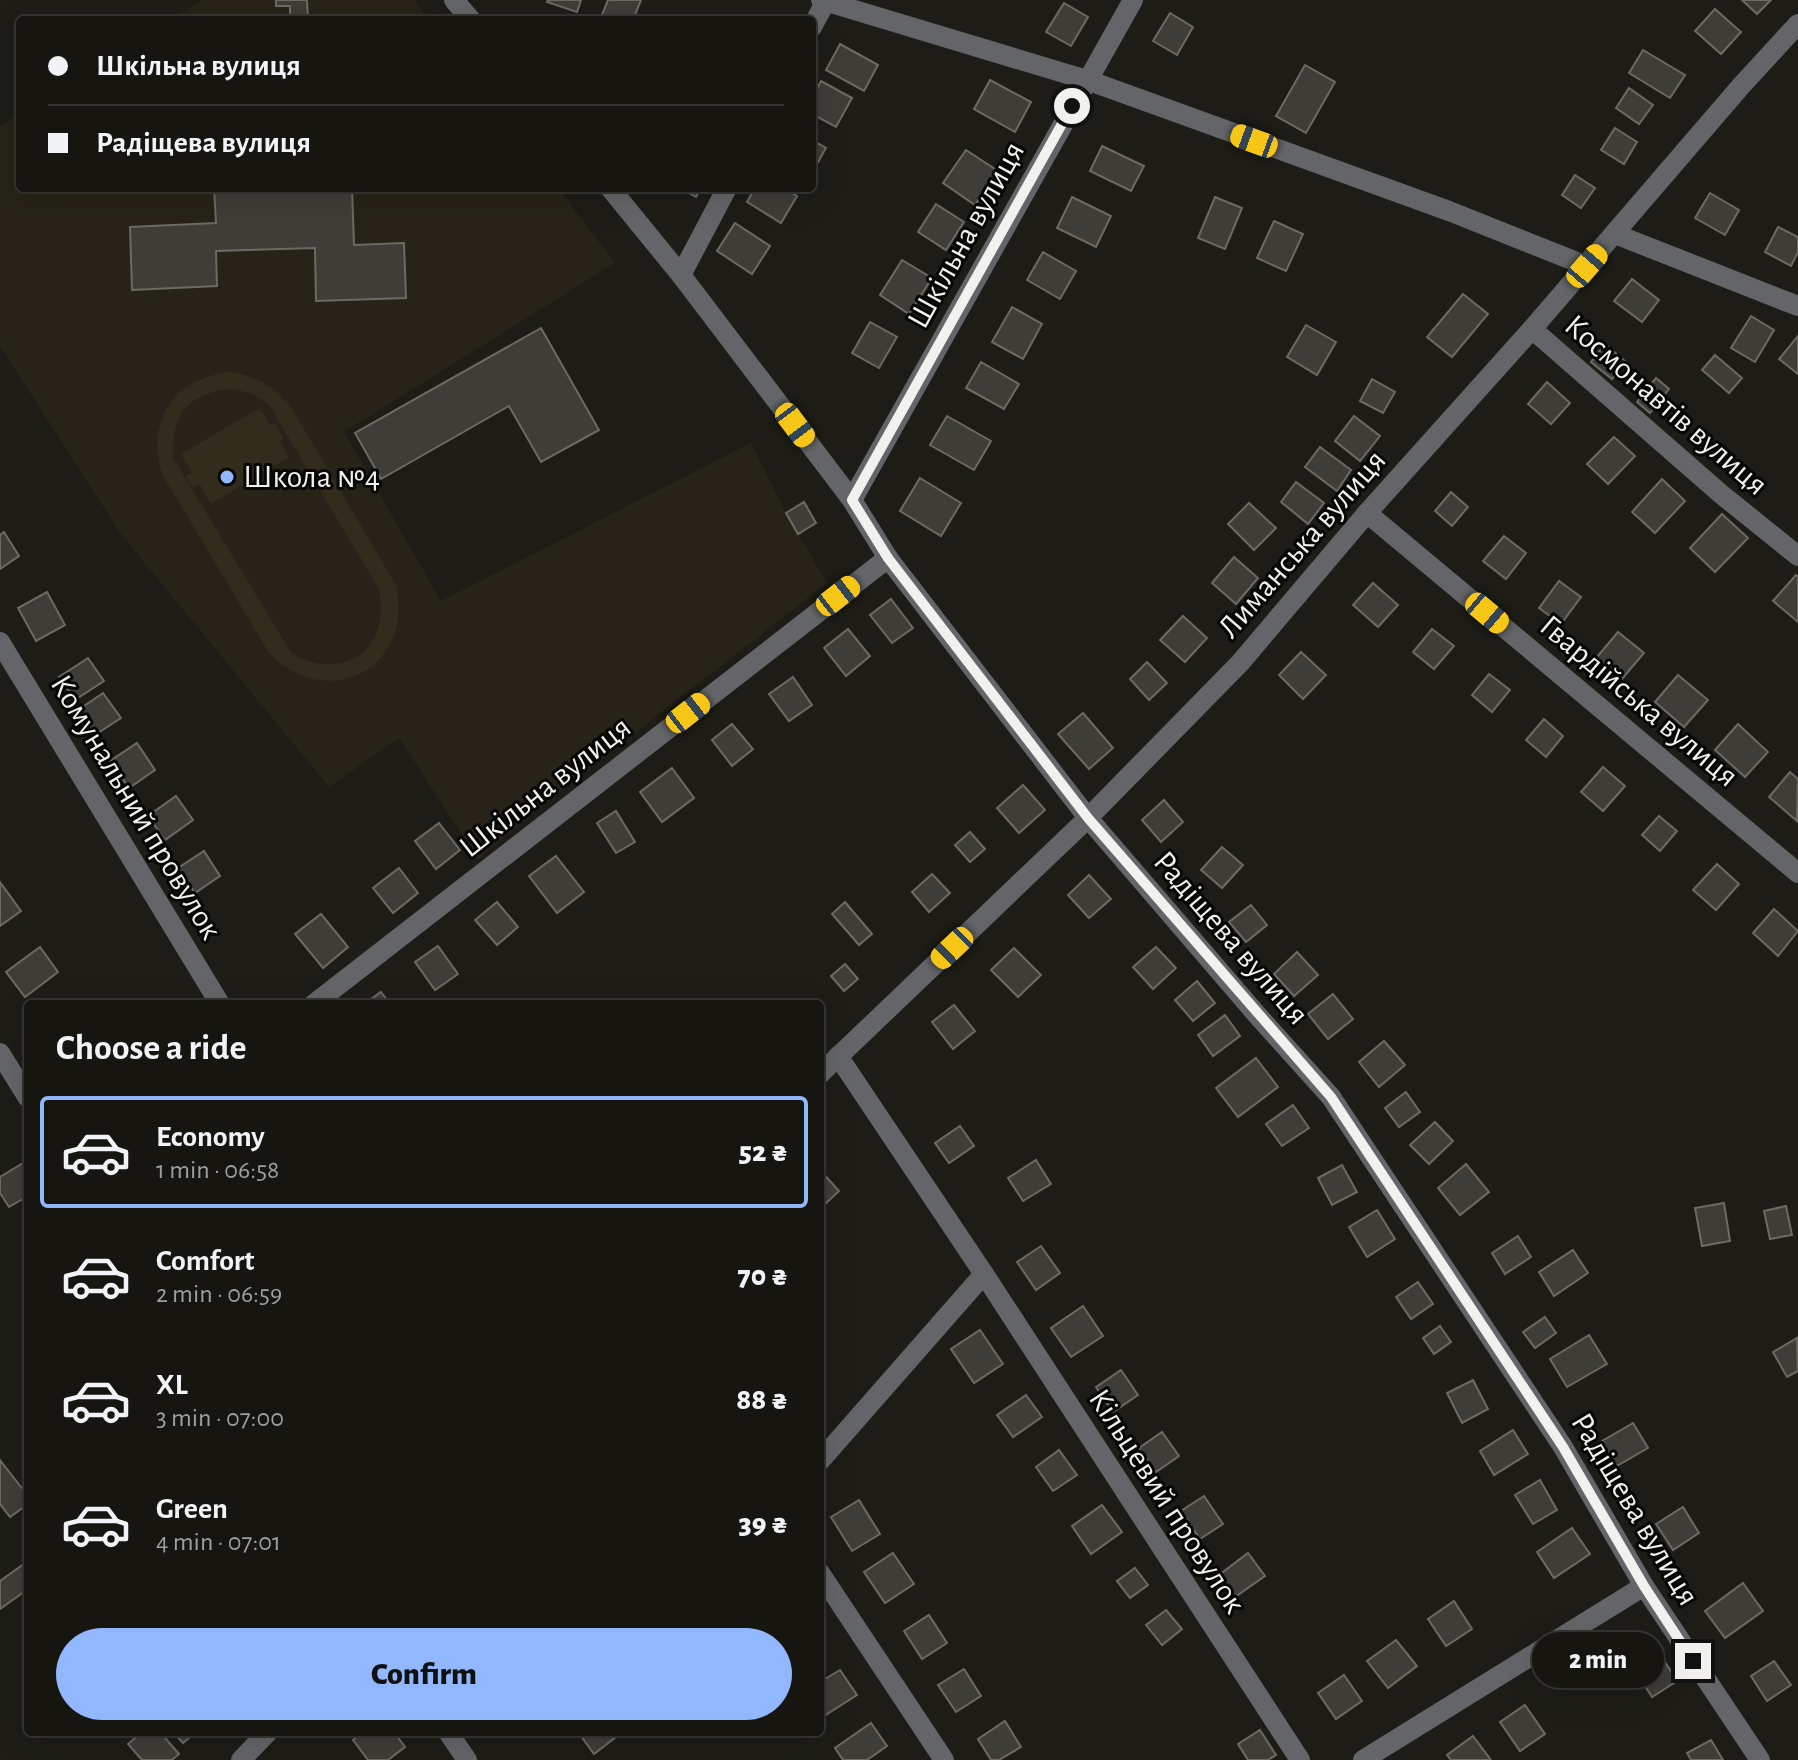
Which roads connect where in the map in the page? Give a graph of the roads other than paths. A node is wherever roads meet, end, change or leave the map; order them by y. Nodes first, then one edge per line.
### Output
1 (454, 0) edge
2 (1133, 0) edge
3 (823, 1) edge
4 (468, 16) edge
5 (1798, 24) edge
6 (1087, 80) junction
7 (613, 192) edge
8 (725, 192) edge
9 (1615, 234) junction
10 (1587, 266) junction
11 (681, 275) junction
12 (1798, 306) edge
13 (1532, 329) junction
14 (852, 500) junction
15 (1367, 513) junction
16 (1798, 556) edge
17 (888, 558) junction
18 (0, 642) edge
19 (1088, 818) junction
20 (1798, 873) edge
21 (218, 1000) edge
22 (319, 1000) edge
23 (0, 1053) edge
24 (838, 1056) junction
25 (824, 1070) edge
26 (24, 1092) edge
27 (984, 1274) junction
28 (824, 1456) edge
29 (824, 1579) edge
30 (1644, 1586) junction
31 (264, 1736) edge
32 (451, 1736) edge
33 (241, 1760) edge
34 (467, 1760) edge
35 (944, 1760) edge
36 (1300, 1760) edge
37 (1363, 1760) edge
38 (1760, 1760) edge

1 - 4 street
2 - 6 street, Шкільна вулиця
3 - 6 street
5 - 9 street, Лиманська вулиця
6 - 10 street
6 - 14 street, Шкільна вулиця
7 - 11 street, Радіщева вулиця
8 - 11 street
9 - 10 street, Лиманська вулиця
9 - 12 street
10 - 13 street, Лиманська вулиця
11 - 14 street, Радіщева вулиця
13 - 15 street, Лиманська вулиця
13 - 16 street, Космонавтів вулиця
14 - 17 street, Радіщева вулиця
15 - 19 street, Лиманська вулиця
15 - 20 street, Гвардійська вулиця
17 - 19 street, Радіщева вулиця
17 - 22 street, Шкільна вулиця
18 - 21 street, Комунальний провулок
19 - 24 street, Лиманська вулиця
19 - 30 street, Радіщева вулиця
23 - 26 street
24 - 25 street, Лиманська вулиця
24 - 27 street, Кільцевий провулок
27 - 28 street
27 - 36 street, Кільцевий провулок
29 - 35 street
30 - 37 street
30 - 38 street, Радіщева вулиця
31 - 33 street
32 - 34 street

